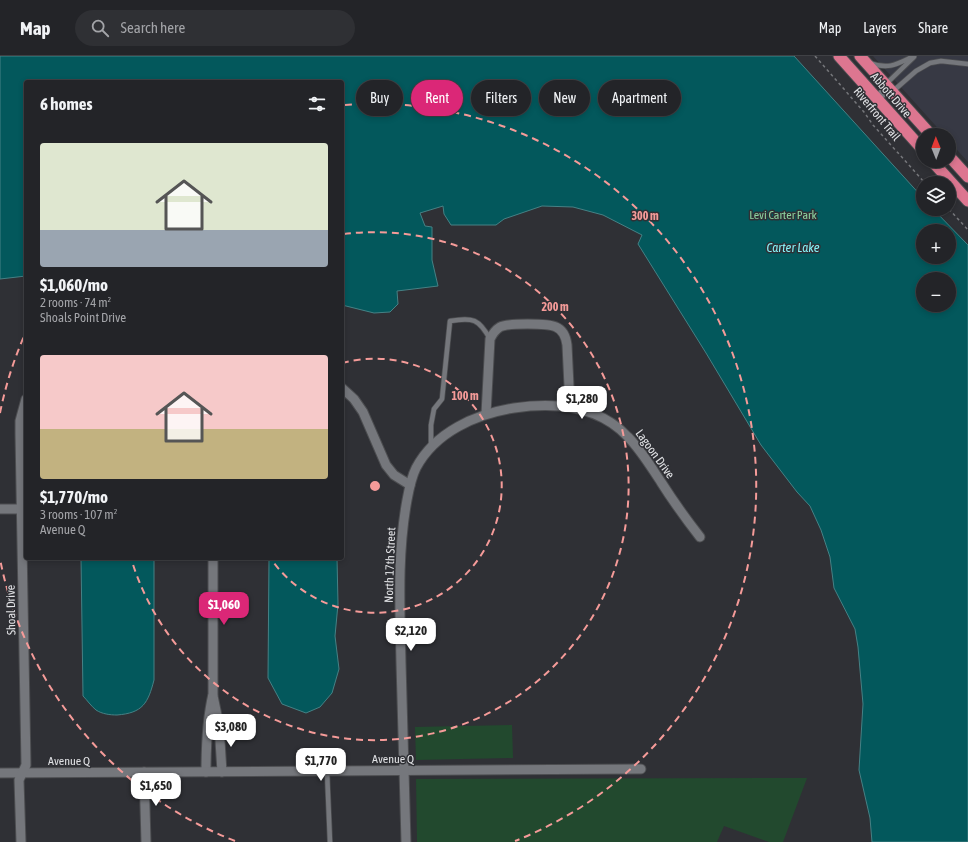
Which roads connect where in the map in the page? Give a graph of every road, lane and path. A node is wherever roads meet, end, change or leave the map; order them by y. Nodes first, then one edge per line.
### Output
1 (815, 56) edge
2 (839, 56) edge
3 (860, 56) edge
4 (915, 56) edge
5 (968, 64) edge
6 (889, 88) junction
7 (877, 98) junction
8 (925, 128) edge
9 (916, 142) edge
10 (956, 164) edge
11 (938, 168) edge
12 (919, 176) edge
13 (968, 177) edge
14 (968, 201) edge
15 (955, 216) edge
16 (968, 230) edge
17 (490, 339) junction
18 (344, 390) edge
19 (24, 406) edge
20 (570, 407) junction
21 (486, 414) junction
22 (431, 448) junction
23 (421, 460) joint
24 (410, 485) junction
25 (0, 509) edge
26 (21, 509) junction
27 (700, 537) dead end
28 (213, 560) edge
29 (213, 694) junction
30 (642, 769) dead end
31 (327, 771) junction
32 (404, 771) junction
33 (144, 772) junction
34 (206, 772) junction
35 (222, 772) junction
36 (0, 773) edge
37 (22, 773) junction
38 (21, 842) edge
39 (146, 842) edge
40 (330, 842) edge
41 (406, 842) edge

1 - 12 path, Riverfront Trail
2 - 7 highway, Abbott Drive
3 - 4 lane
3 - 6 highway, Abbott Drive
4 - 6 lane
5 - 6 lane
6 - 7 lane
6 - 7 lane
6 - 8 highway, Abbott Drive
7 - 9 highway, Abbott Drive
10 - 13 highway
11 - 14 highway
15 - 16 path
17 - 20 street
17 - 21 street
17 - 22 lane
18 - 24 street
19 - 26 street, Shoal Drive
20 - 21 street, Lagoon Drive
20 - 27 street, Lagoon Drive
21 - 22 street, Lagoon Drive
22 - 23 street, Lagoon Drive
23 - 24 street, North 17th Street
24 - 32 street, North 17th Street
25 - 26 street
26 - 37 street, Shoal Drive
28 - 29 street
29 - 34 street
29 - 35 street
30 - 32 street, Avenue Q
31 - 32 street, Avenue Q
31 - 35 street, Avenue Q
31 - 40 lane
32 - 41 street, North 17th Street
33 - 34 street, Avenue Q
33 - 37 street, Avenue Q
33 - 39 street
34 - 35 street, Avenue Q
36 - 37 street, Avenue Q
37 - 38 street, Shoal Drive

